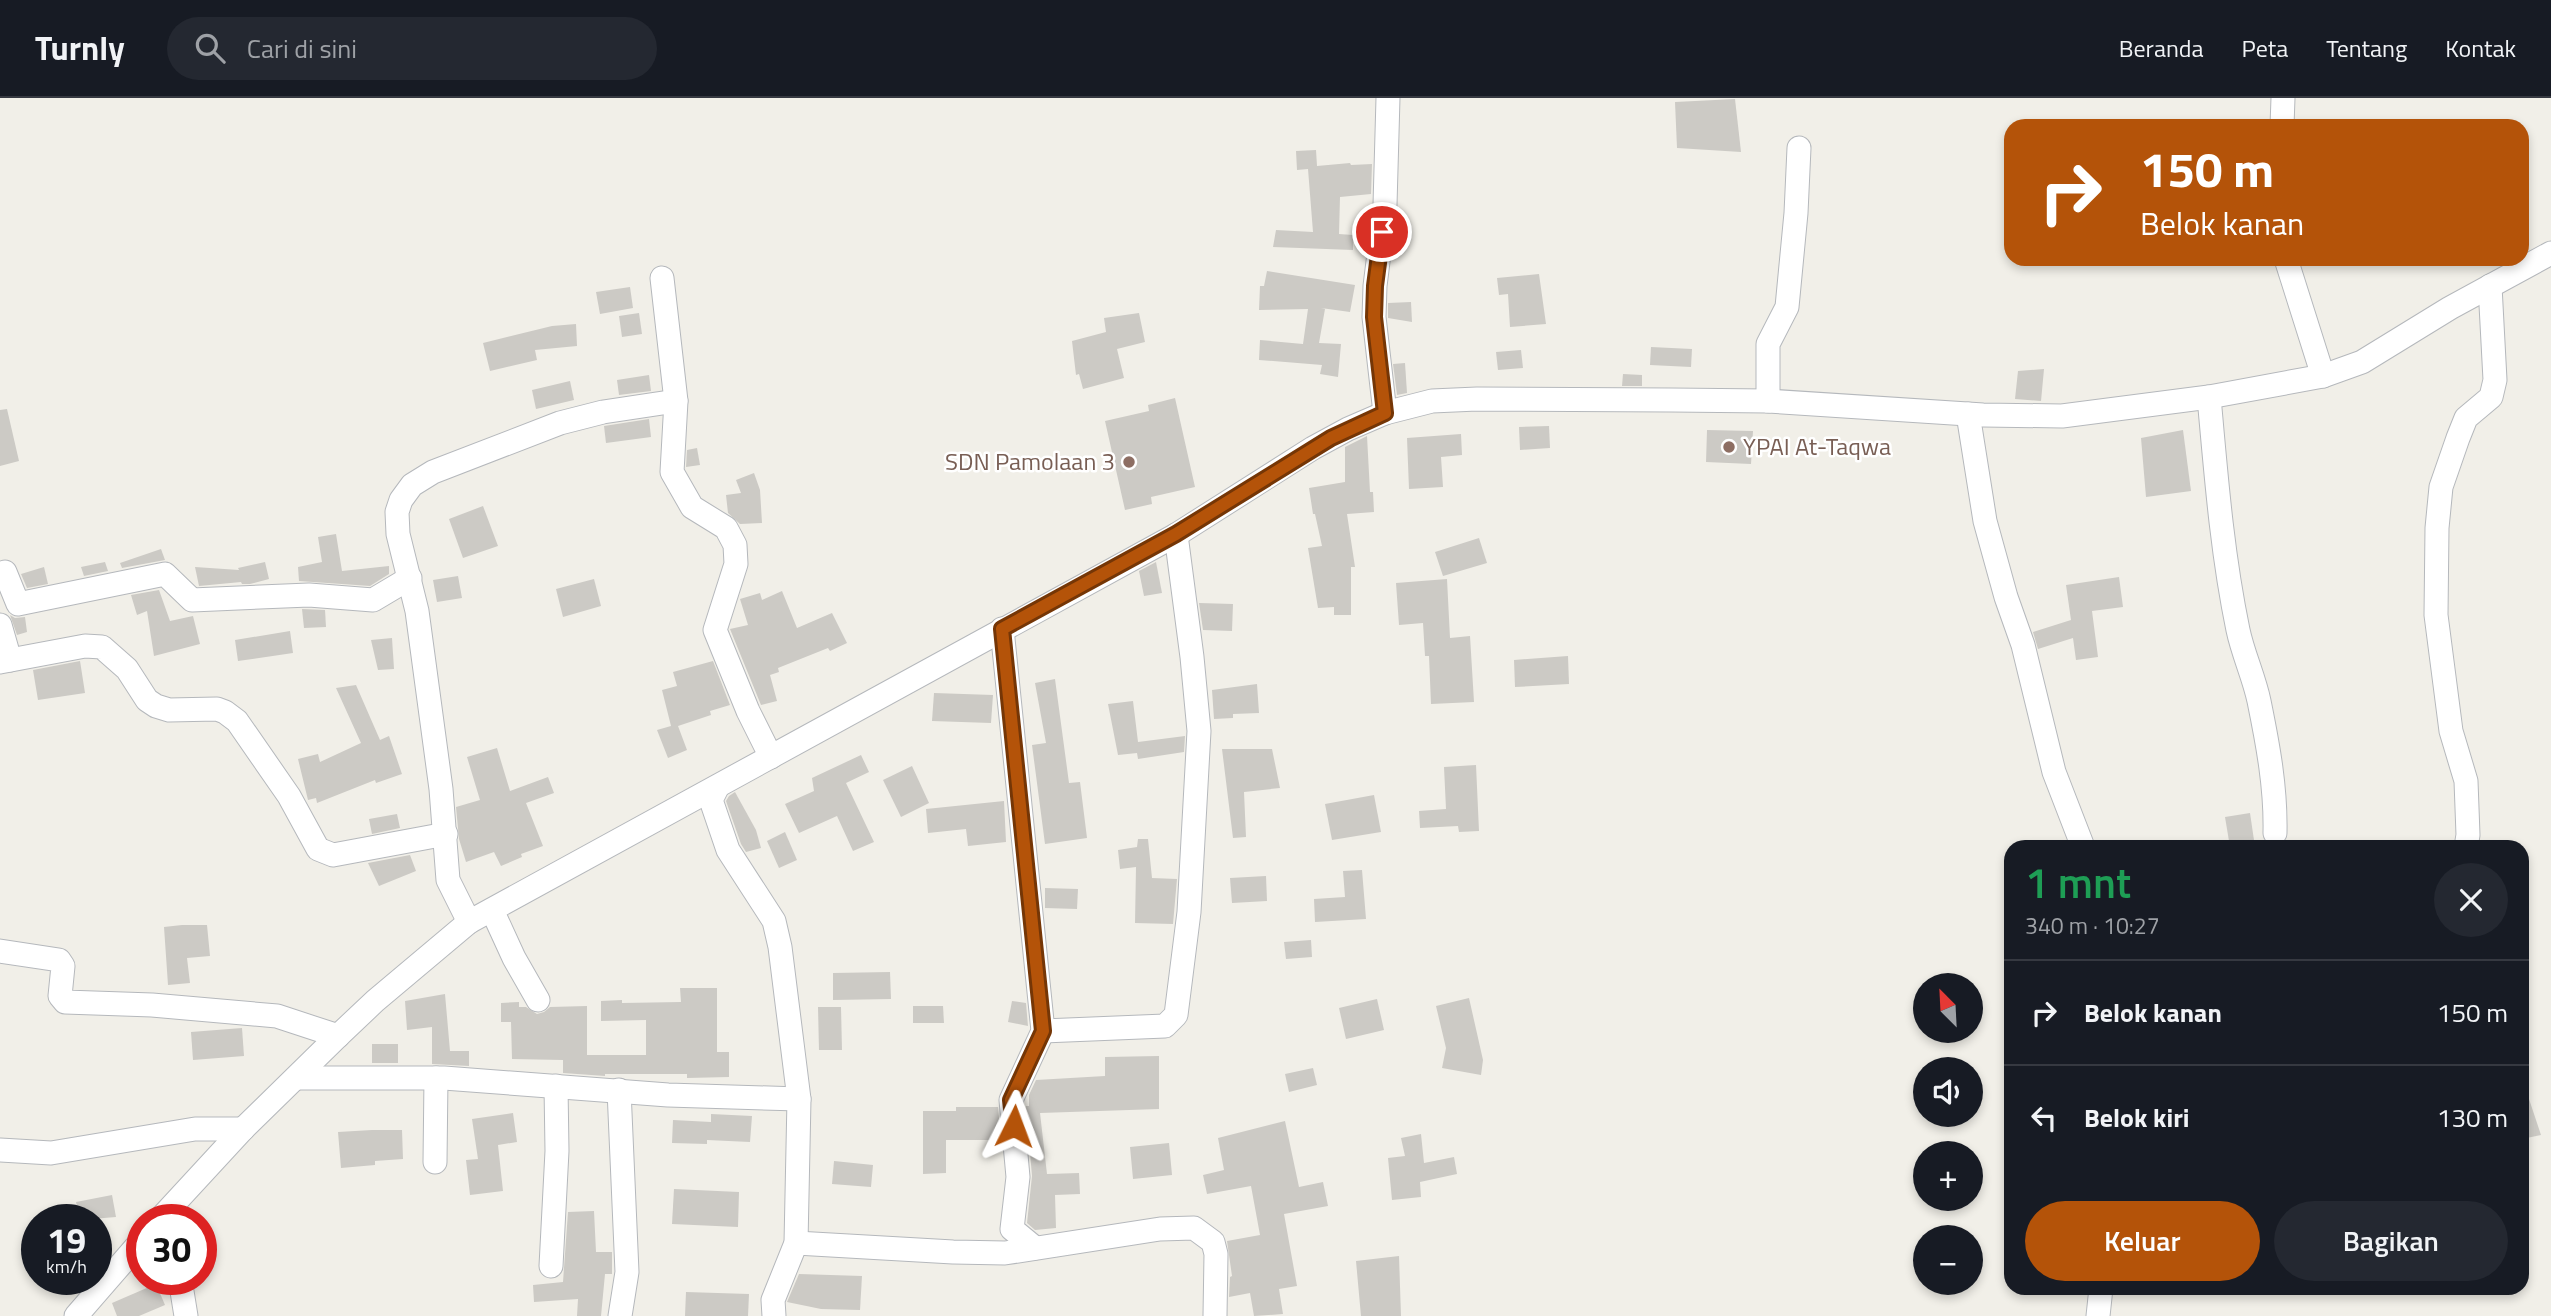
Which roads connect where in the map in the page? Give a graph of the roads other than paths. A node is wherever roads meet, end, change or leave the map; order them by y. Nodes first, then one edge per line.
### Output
1 (1388, 98) edge
2 (2283, 98) edge
3 (2282, 119) edge
4 (1799, 148) dead end
5 (2551, 253) edge
6 (2529, 265) edge
7 (2288, 266) edge
8 (2527, 266) edge
9 (663, 278) dead end
10 (2490, 286) junction
11 (2323, 376) junction
12 (2210, 397) junction
13 (676, 401) junction
14 (1768, 401) junction
15 (1385, 413) junction
16 (1968, 414) junction
17 (1176, 534) junction
18 (0, 574) edge
19 (410, 578) junction
20 (0, 625) edge
21 (1002, 629) junction
22 (5, 661) edge
23 (771, 757) junction
24 (717, 788) junction
25 (2275, 833) dead end
26 (446, 834) junction
27 (2080, 840) edge
28 (2467, 840) edge
29 (492, 910) junction
30 (469, 922) junction
31 (0, 951) edge
32 (538, 1000) dead end
33 (1043, 1031) junction
34 (338, 1036) junction
35 (296, 1078) junction
36 (436, 1078) junction
37 (556, 1086) junction
38 (620, 1090) junction
39 (799, 1099) junction
40 (243, 1129) junction
41 (0, 1150) edge
42 (435, 1163) dead end
43 (174, 1204) edge
44 (796, 1243) junction
45 (1035, 1248) junction
46 (126, 1258) edge
47 (551, 1266) dead end
48 (183, 1295) edge
49 (2100, 1295) edge
50 (76, 1316) edge
51 (186, 1316) edge
52 (620, 1316) edge
53 (774, 1316) edge
54 (1215, 1316) edge
55 (2098, 1316) edge

1 - 15 street
2 - 3 street
4 - 14 street
5 - 6 street
7 - 11 street
8 - 10 street
9 - 13 street
10 - 11 street
10 - 28 street
11 - 12 street
12 - 16 street
12 - 25 street
13 - 19 street
13 - 23 street
14 - 15 street
14 - 16 street
15 - 17 street
16 - 27 street
17 - 21 street
17 - 33 street
18 - 19 street
19 - 26 street
20 - 22 street
21 - 23 street
21 - 33 street
22 - 26 street
23 - 24 street
24 - 29 street
24 - 39 street
26 - 30 street
29 - 30 street
29 - 32 street
30 - 34 street
31 - 34 street
33 - 45 street
34 - 35 street
35 - 36 street
35 - 40 street
36 - 37 street
36 - 42 street
37 - 38 street
37 - 47 street
38 - 39 street
38 - 52 street
39 - 44 street
40 - 41 street
40 - 43 street
44 - 45 street
44 - 53 street
45 - 54 street
46 - 50 street
48 - 51 street
49 - 55 street

